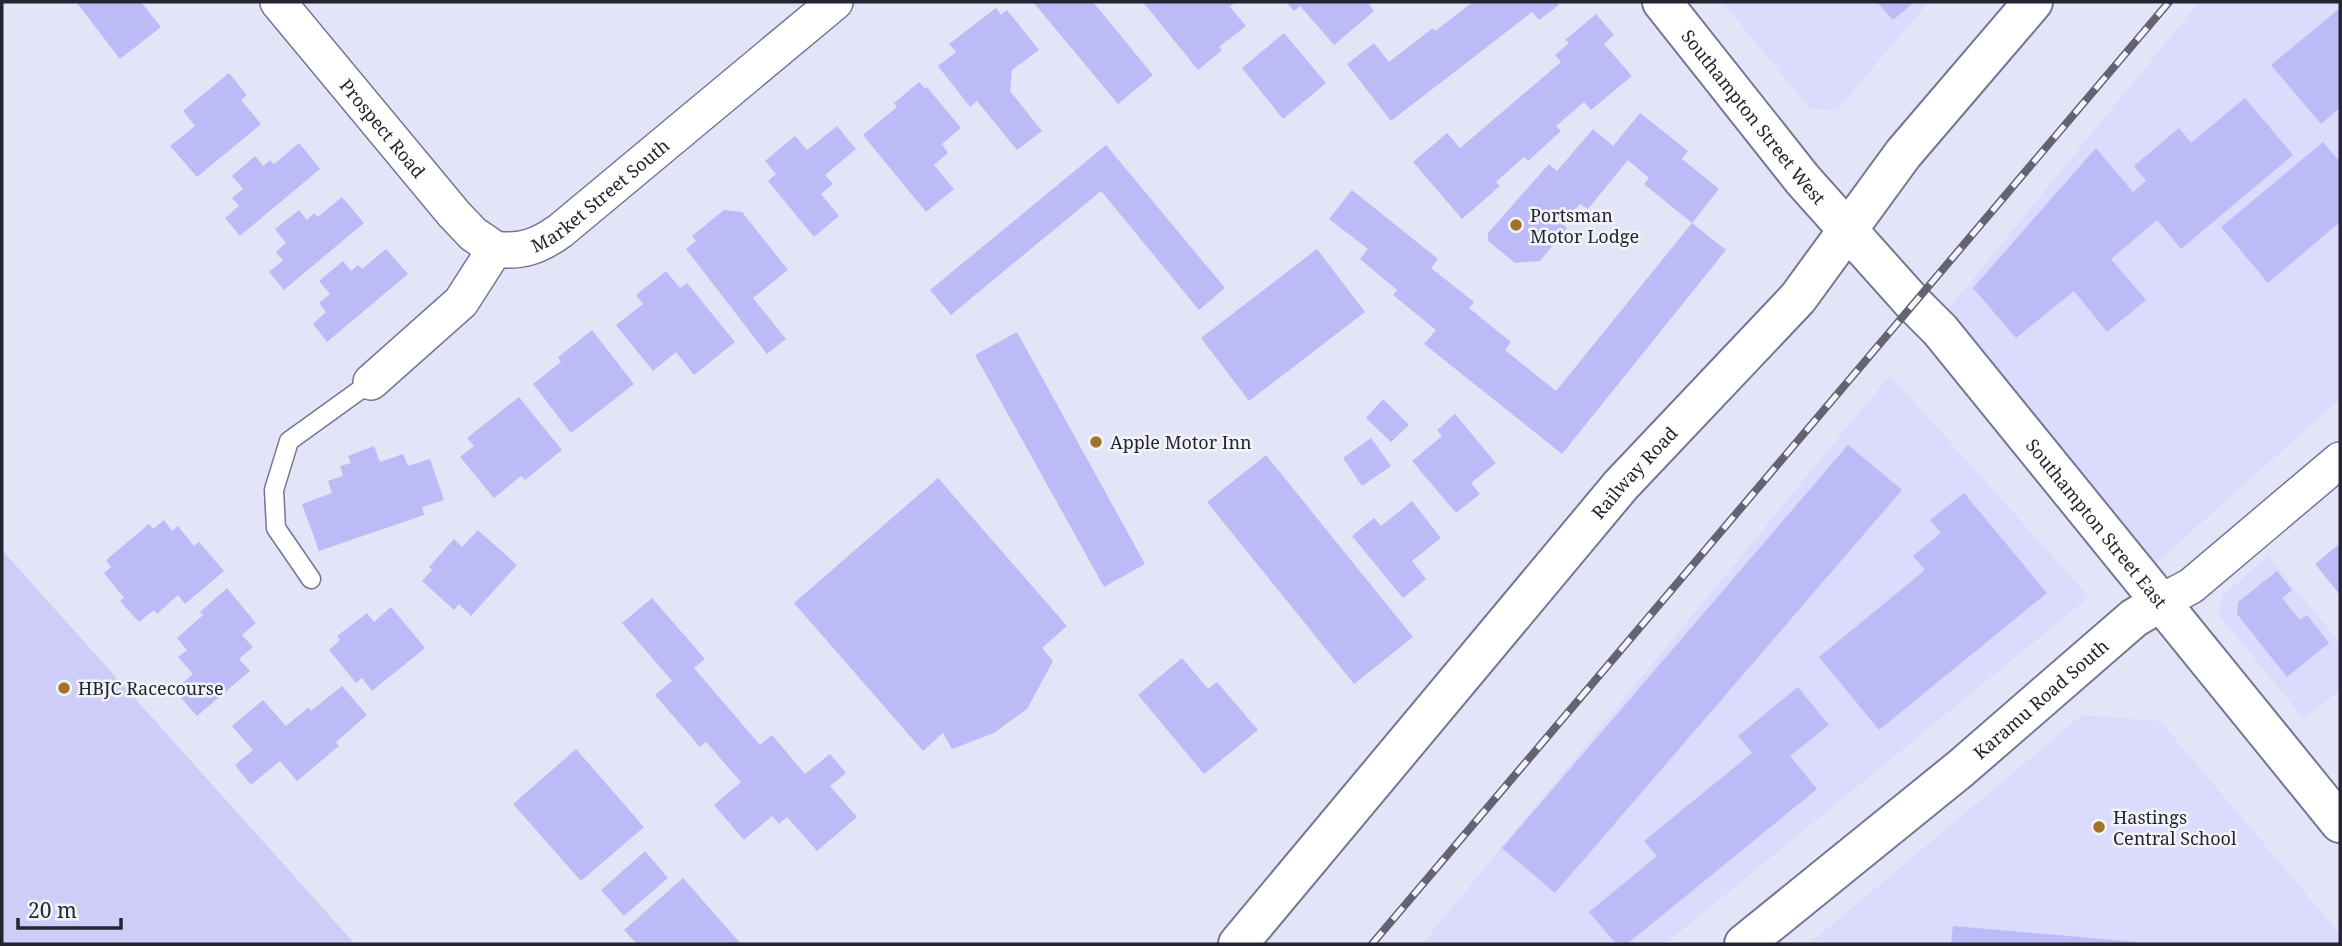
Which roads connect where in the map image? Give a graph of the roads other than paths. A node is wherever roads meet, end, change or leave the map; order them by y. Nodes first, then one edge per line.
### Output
1 (278, 2) edge
2 (835, 2) edge
3 (1662, 2) edge
4 (2034, 2) edge
5 (1847, 230) junction
6 (495, 249) junction
7 (371, 382) joint
8 (2340, 460) edge
9 (311, 579) dead end
10 (2161, 602) junction
11 (2340, 823) edge
12 (1238, 944) edge
13 (1744, 944) edge

1 - 6 street, Prospect Road
2 - 6 street, Market Street South
3 - 5 main road, Southampton Street West
4 - 5 main road, Railway Road
5 - 10 main road, Southampton Street East
5 - 12 main road, Railway Road
6 - 7 street
7 - 9 lane
8 - 10 street, Karamu Road South
10 - 11 main road, Southampton Street East
10 - 13 main road, Karamu Road South

